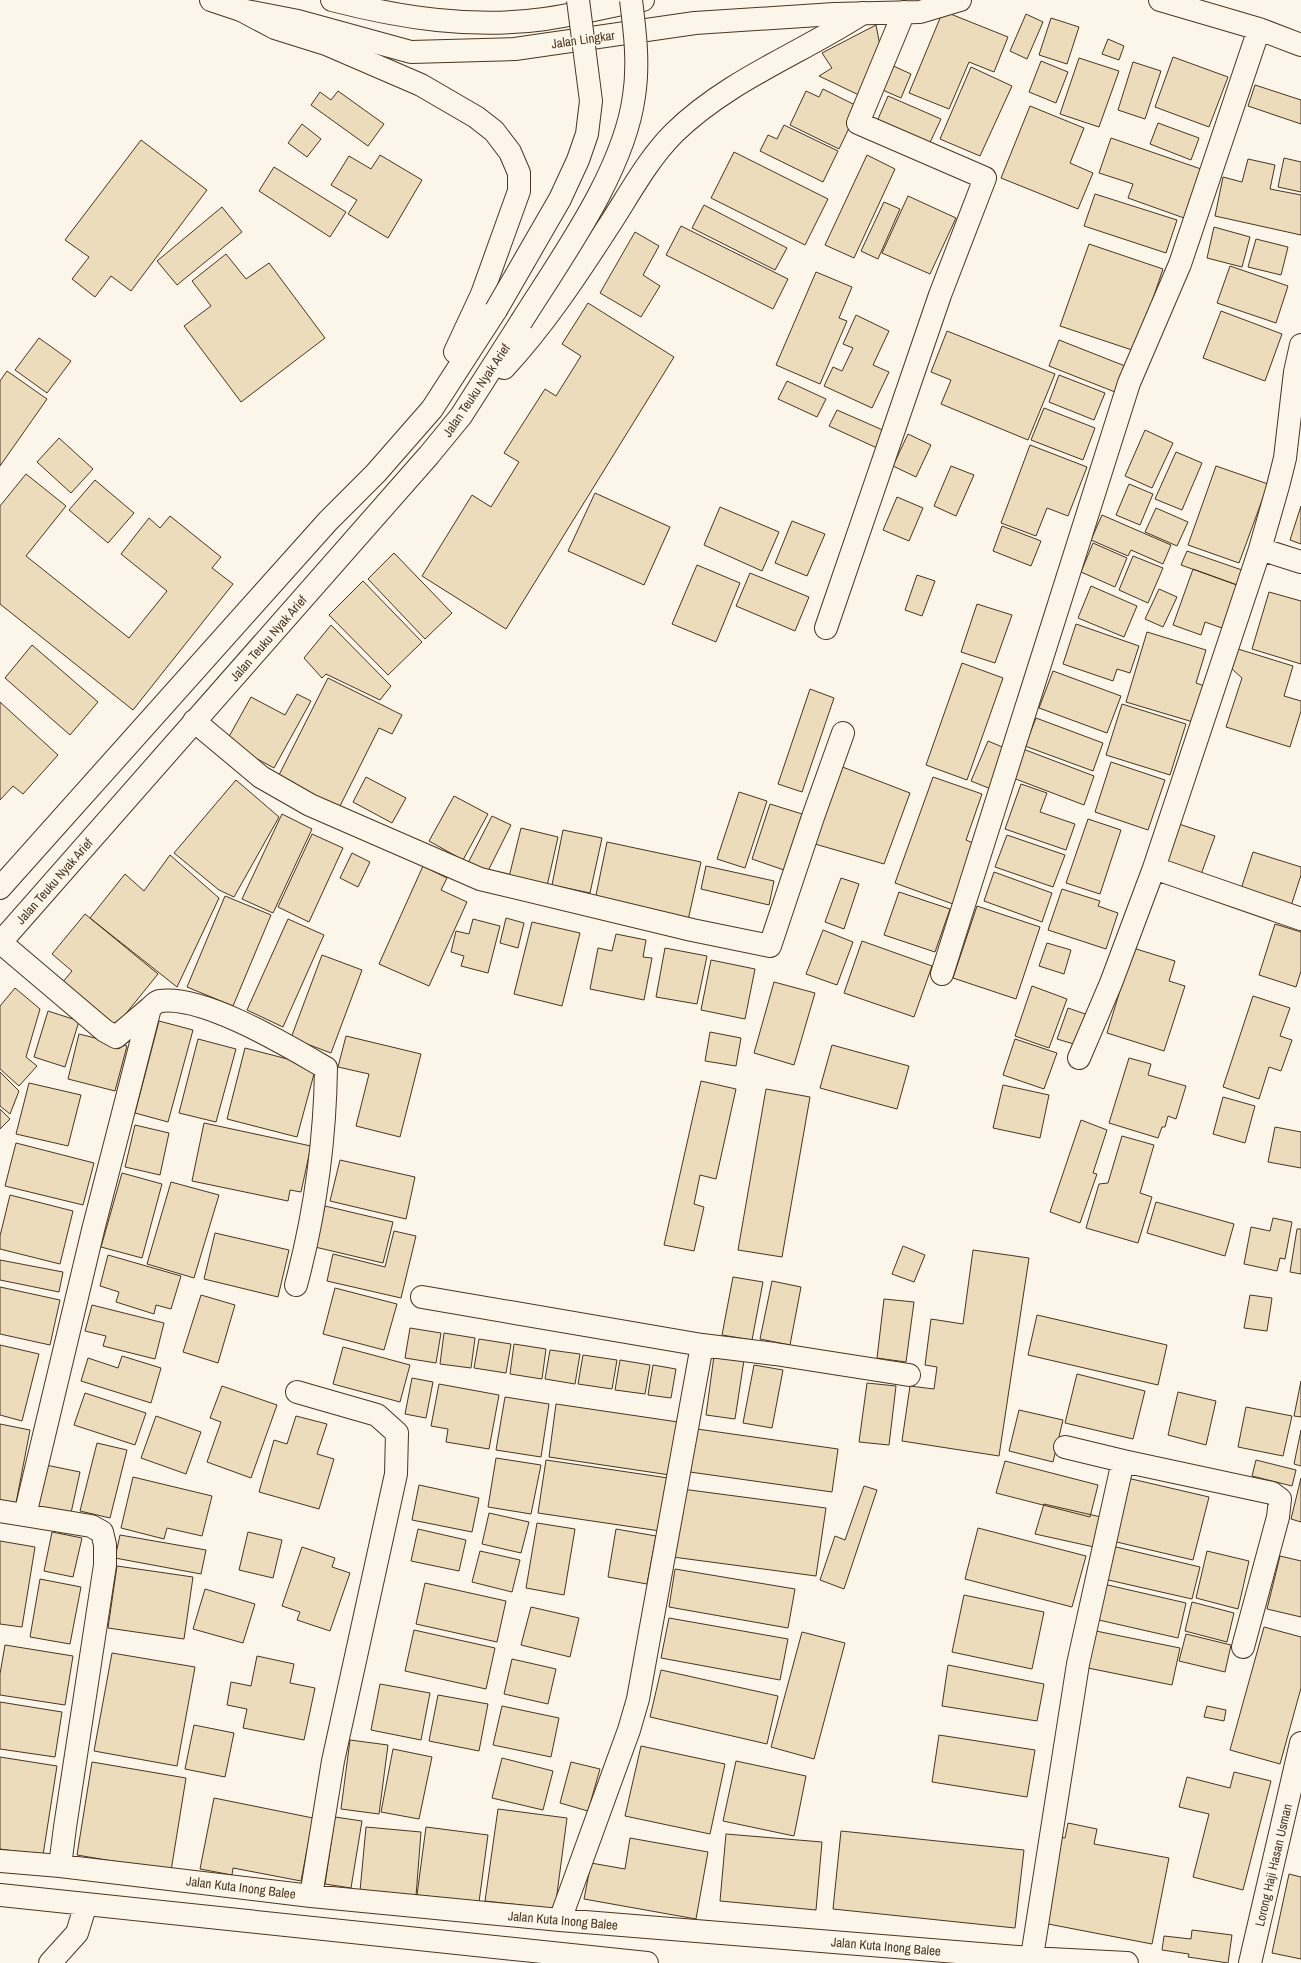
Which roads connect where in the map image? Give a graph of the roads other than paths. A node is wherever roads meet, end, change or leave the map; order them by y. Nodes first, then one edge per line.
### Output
1 (211, 0) edge
2 (332, 0) edge
3 (578, 0) edge
4 (631, 0) edge
5 (643, 0) edge
6 (960, 0) edge
7 (1164, 0) edge
8 (240, 10) junction
9 (904, 12) junction
10 (863, 13) junction
11 (1259, 29) junction
12 (1301, 45) edge
13 (1301, 345) edge
14 (432, 409) junction
15 (461, 416) junction
16 (1260, 550) junction
17 (1301, 562) edge
18 (826, 628) dead end
19 (194, 721) junction
20 (843, 732) dead end
21 (1154, 868) junction
22 (0, 888) edge
23 (1301, 919) edge
24 (0, 942) edge
25 (942, 974) dead end
26 (150, 1008) junction
27 (1079, 1058) dead end
28 (296, 1285) dead end
29 (422, 1297) dead end
30 (702, 1345) junction
31 (909, 1375) dead end
32 (297, 1392) dead end
33 (1065, 1447) dead end
34 (1122, 1461) junction
35 (0, 1511) edge
36 (25, 1515) junction
37 (1243, 1647) dead end
38 (1301, 1743) edge
39 (0, 1861) edge
40 (60, 1866) junction
41 (0, 1896) edge
42 (311, 1896) junction
43 (86, 1904) junction
44 (560, 1920) junction
45 (528, 1958) edge
46 (1031, 1960) edge
47 (50, 1963) edge
48 (647, 1963) edge
49 (1128, 1963) edge
50 (1250, 1963) edge

1 - 8 street, Jalan Lingkar
2 - 5 street, Jalan Lingkar
3 - 14 street, bridge
4 - 15 street, Jalan Teuku Nyak Arief, bridge
6 - 9 street, Jalan Lingkar
7 - 11 street
8 - 10 street, Jalan Lingkar
8 - 14 street
9 - 10 street, Jalan Lingkar
9 - 18 street
10 - 15 street
11 - 12 street
11 - 25 street
13 - 16 street
14 - 22 street, Jalan Teuku Nyak Arief
15 - 19 street, Jalan Teuku Nyak Arief
16 - 17 street
16 - 21 street
19 - 20 street
19 - 24 street, Jalan Teuku Nyak Arief
21 - 23 street
21 - 27 street
24 - 26 street
26 - 28 street
26 - 36 street
29 - 30 street
30 - 31 street
30 - 44 street
32 - 42 street
33 - 34 street
34 - 37 street
34 - 46 street
35 - 36 street
36 - 40 street
38 - 50 street, Lorong Haji Hasan Usman
39 - 40 street, Jalan Kuta Inong Balee
40 - 42 street, Jalan Kuta Inong Balee
41 - 43 street
42 - 44 street, Jalan Kuta Inong Balee
43 - 45 street
43 - 47 street
44 - 46 street, Jalan Kuta Inong Balee
45 - 48 street
46 - 49 street, Jalan Kuta Inong Balee

